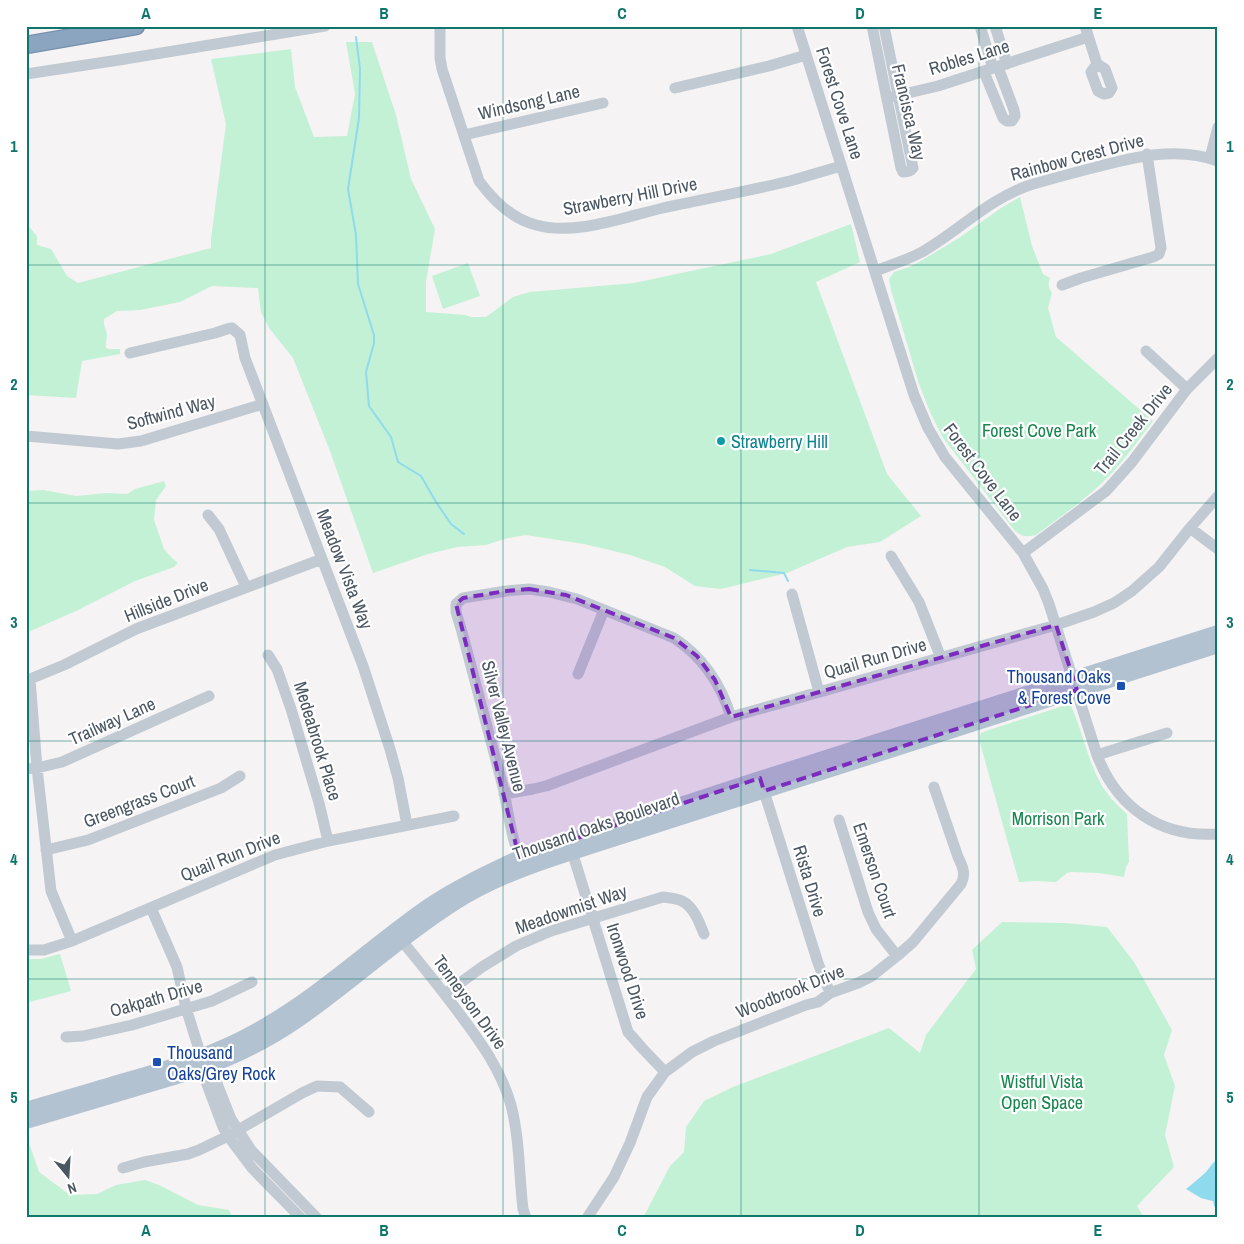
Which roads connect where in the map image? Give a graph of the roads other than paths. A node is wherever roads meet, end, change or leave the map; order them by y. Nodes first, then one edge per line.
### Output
1 (136, 26) edge
2 (325, 26) edge
3 (440, 26) edge
4 (797, 26) edge
5 (980, 26) edge
6 (995, 26) edge
7 (879, 29) edge
8 (1087, 31) edge
9 (26, 45) edge
10 (806, 55) junction
11 (1097, 64) dead end
12 (996, 68) junction
13 (26, 74) edge
14 (675, 88) dead end
15 (893, 97) junction
16 (603, 103) dead end
17 (1218, 126) edge
18 (464, 135) junction
19 (1147, 154) junction
20 (1214, 160) edge
21 (841, 166) junction
22 (875, 271) junction
23 (1062, 286) dead end
24 (1146, 351) dead end
25 (130, 353) dead end
26 (1218, 358) edge
27 (1187, 389) junction
28 (263, 404) junction
29 (26, 436) edge
30 (1218, 496) edge
31 (208, 514) dead end
32 (1190, 528) junction
33 (1218, 549) edge
34 (1023, 553) junction
35 (891, 556) dead end
36 (322, 559) junction
37 (246, 587) junction
38 (792, 594) dead end
39 (604, 610) junction
40 (1056, 625) junction
41 (1218, 632) edge
42 (1218, 646) edge
43 (268, 655) dead end
44 (941, 658) junction
45 (578, 674) dead end
46 (28, 679) edge
47 (1075, 684) junction
48 (818, 692) junction
49 (209, 696) dead end
50 (730, 717) junction
51 (1167, 733) dead end
52 (1097, 755) junction
53 (32, 769) edge
54 (240, 776) dead end
55 (762, 785) junction
56 (934, 787) dead end
57 (504, 794) junction
58 (454, 816) dead end
59 (839, 820) dead end
60 (407, 825) junction
61 (1218, 834) edge
62 (328, 840) junction
63 (570, 847) junction
64 (46, 850) junction
65 (519, 857) junction
66 (151, 908) junction
67 (592, 919) junction
68 (704, 934) dead end
69 (398, 936) junction
70 (72, 941) junction
71 (26, 950) edge
72 (897, 956) junction
73 (252, 982) dead end
74 (830, 993) junction
75 (445, 994) junction
76 (186, 1008) junction
77 (66, 1037) dead end
78 (204, 1062) junction
79 (665, 1072) junction
80 (26, 1109) edge
81 (369, 1112) dead end
82 (26, 1122) edge
83 (233, 1133) junction
84 (123, 1168) dead end
85 (301, 1218) edge
86 (317, 1218) edge
87 (526, 1218) edge
88 (588, 1218) edge

1 - 9 highway
2 - 13 street
3 - 18 street, Strawberry Hill Drive
4 - 10 street, Forest Cove Lane
5 - 12 street
6 - 12 street
7 - 15 street, Francisca Way
8 - 11 street
8 - 12 street, Robles Lane
10 - 14 street
10 - 21 street, Forest Cove Lane
12 - 15 street, Robles Lane
15 - 15 street, Francisca Way
16 - 18 street, Windsong Lane
17 - 20 street
18 - 21 street, Strawberry Hill Drive
19 - 20 street, Rainbow Crest Drive
19 - 22 street, Rainbow Crest Drive
19 - 23 street
21 - 22 street, Forest Cove Lane
22 - 34 street, Forest Cove Lane
24 - 27 street
25 - 28 street, Meadow Vista Way
26 - 27 street, Trail Creek Drive
27 - 34 street, Trail Creek Drive
28 - 29 street, Softwind Way
28 - 36 street, Meadow Vista Way
30 - 32 street, Quail Run Drive
31 - 37 street
32 - 33 street
32 - 40 street, Quail Run Drive
34 - 40 street, Forest Cove Lane
35 - 44 street
36 - 37 street, Hillside Drive
36 - 60 street, Meadow Vista Way
37 - 46 street, Hillside Drive
38 - 48 street
39 - 45 street
39 - 50 street
39 - 57 street, Silver Valley Avenue
40 - 44 street, Quail Run Drive
40 - 47 street, Forest Cove Lane
41 - 47 main road, Thousand Oaks Boulevard
42 - 47 main road, Thousand Oaks Boulevard
43 - 62 street, Medeabrook Place
44 - 48 street, Quail Run Drive
46 - 53 street
47 - 52 street, Forest Cove Lane
47 - 55 main road, Thousand Oaks Boulevard
48 - 50 street, Quail Run Drive
49 - 53 street, Trailway Lane
50 - 57 street, Quail Run Drive
51 - 52 street
52 - 61 street, Forest Cove Lane
53 - 64 street
54 - 64 street, Greengrass Court
55 - 63 main road, Thousand Oaks Boulevard
55 - 74 street, Rista Drive
56 - 72 street, Woodbrook Drive
57 - 65 street, Silver Valley Avenue
58 - 60 street, Quail Run Drive
59 - 72 street, Emerson Court
60 - 62 street, Quail Run Drive
62 - 66 street, Quail Run Drive
63 - 65 main road, Thousand Oaks Boulevard
63 - 67 street, Ironwood Drive
63 - 69 main road, Thousand Oaks Boulevard
64 - 70 street
65 - 69 main road, Thousand Oaks Boulevard
66 - 70 street, Quail Run Drive
66 - 76 street
67 - 68 street, Meadowmist Way
67 - 75 street, Meadowmist Way
67 - 79 street, Ironwood Drive
69 - 75 street, Tenneyson Drive
69 - 78 main road, Thousand Oaks Boulevard
70 - 71 street, Quail Run Drive
72 - 74 street, Woodbrook Drive
73 - 76 street, Oakpath Drive
74 - 79 street, Woodbrook Drive
75 - 87 street, Tenneyson Drive
76 - 77 street, Oakpath Drive
76 - 78 street
78 - 80 main road, Thousand Oaks Boulevard
78 - 82 main road, Thousand Oaks Boulevard
78 - 83 street
79 - 88 street, Woodbrook Drive
81 - 83 street
83 - 84 street
83 - 85 street
83 - 86 street

